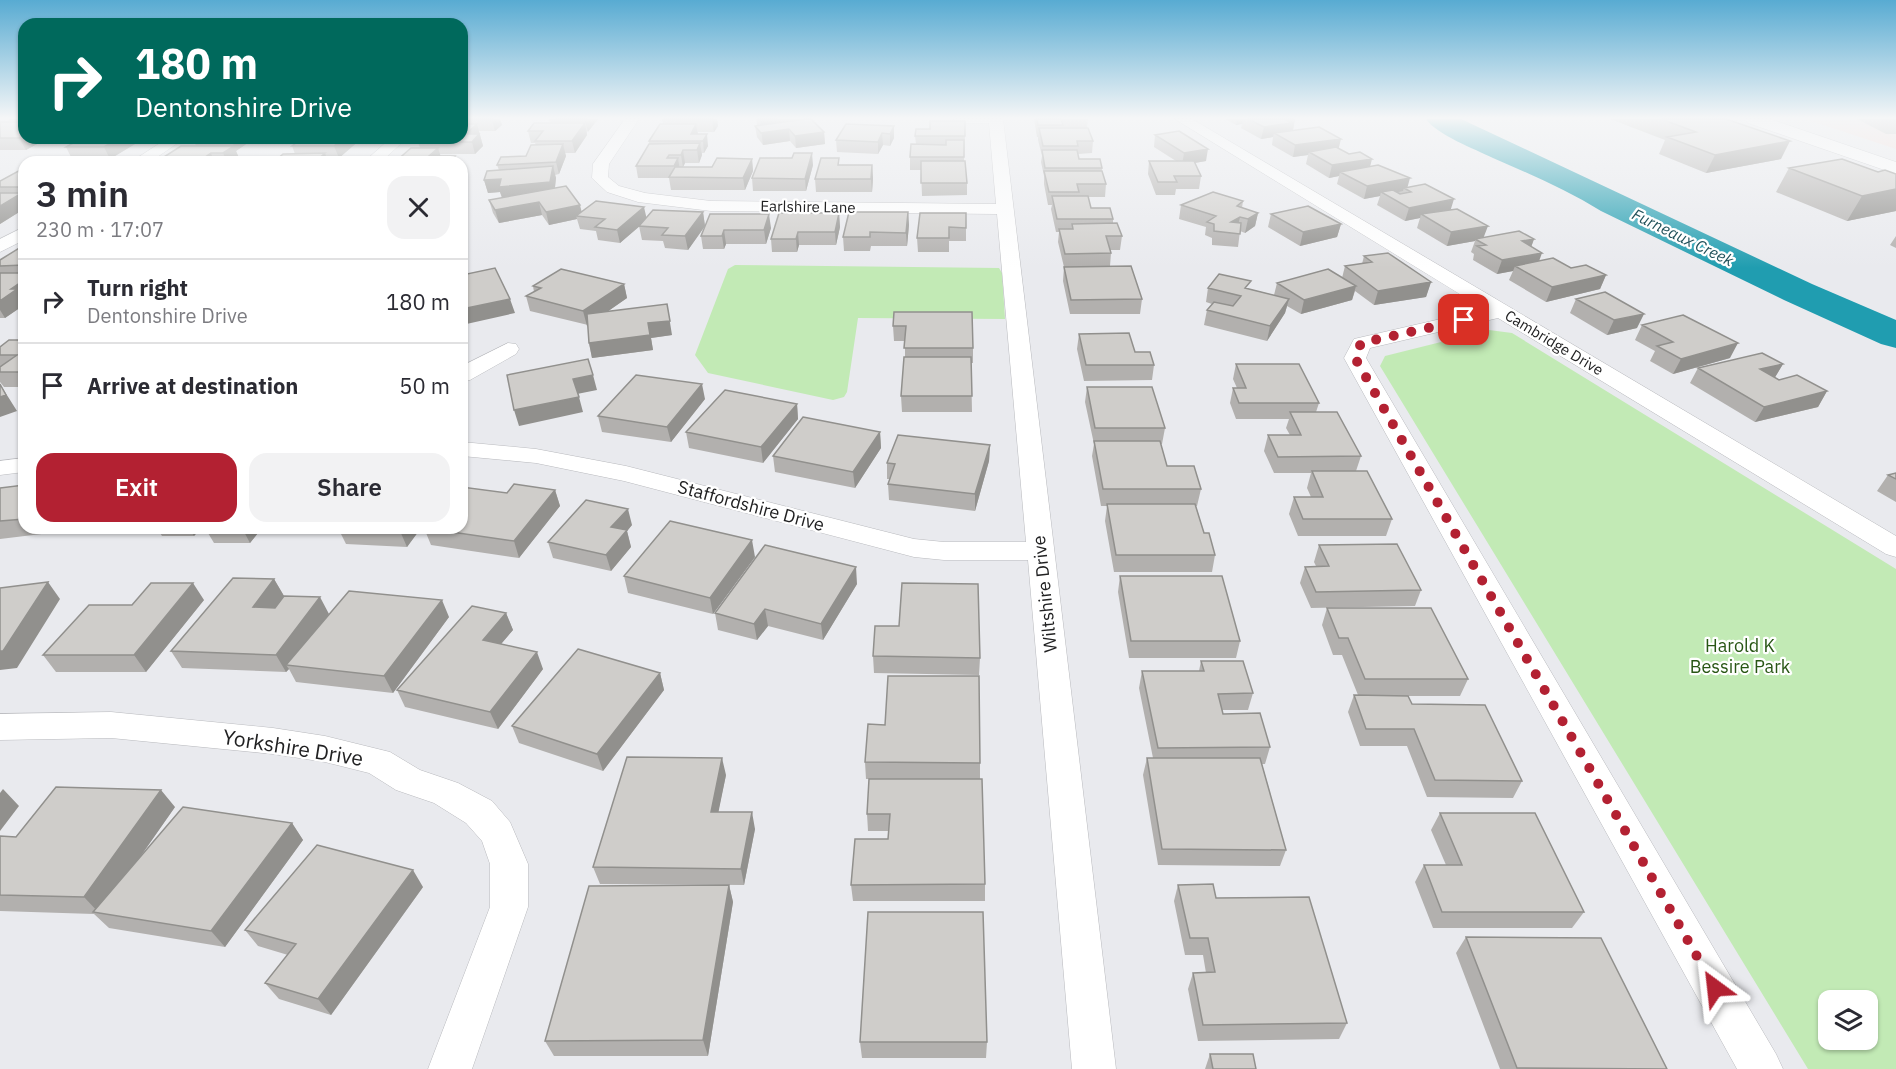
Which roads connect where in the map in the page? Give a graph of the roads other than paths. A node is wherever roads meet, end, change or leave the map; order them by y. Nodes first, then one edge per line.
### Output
1 (601, 169) edge
2 (1001, 169) edge
3 (1265, 169) edge
4 (1005, 209) junction
5 (18, 236) edge
6 (0, 247) edge
7 (1502, 311) junction
8 (508, 349) dead end
9 (468, 372) edge
10 (468, 450) edge
11 (18, 466) edge
12 (0, 468) edge
13 (1896, 548) edge
14 (1040, 551) junction
15 (0, 727) edge
16 (450, 1069) edge
17 (1094, 1069) edge
18 (1761, 1069) edge

1 - 4 street, Earlshire Lane
2 - 4 street, Wiltshire Drive
3 - 7 street, Cambridge Drive
4 - 14 street, Wiltshire Drive
5 - 6 street
7 - 13 street, Cambridge Drive
7 - 18 street
8 - 9 street
10 - 14 street, Staffordshire Drive
11 - 12 street
14 - 17 street, Wiltshire Drive
15 - 16 street, Yorkshire Drive

